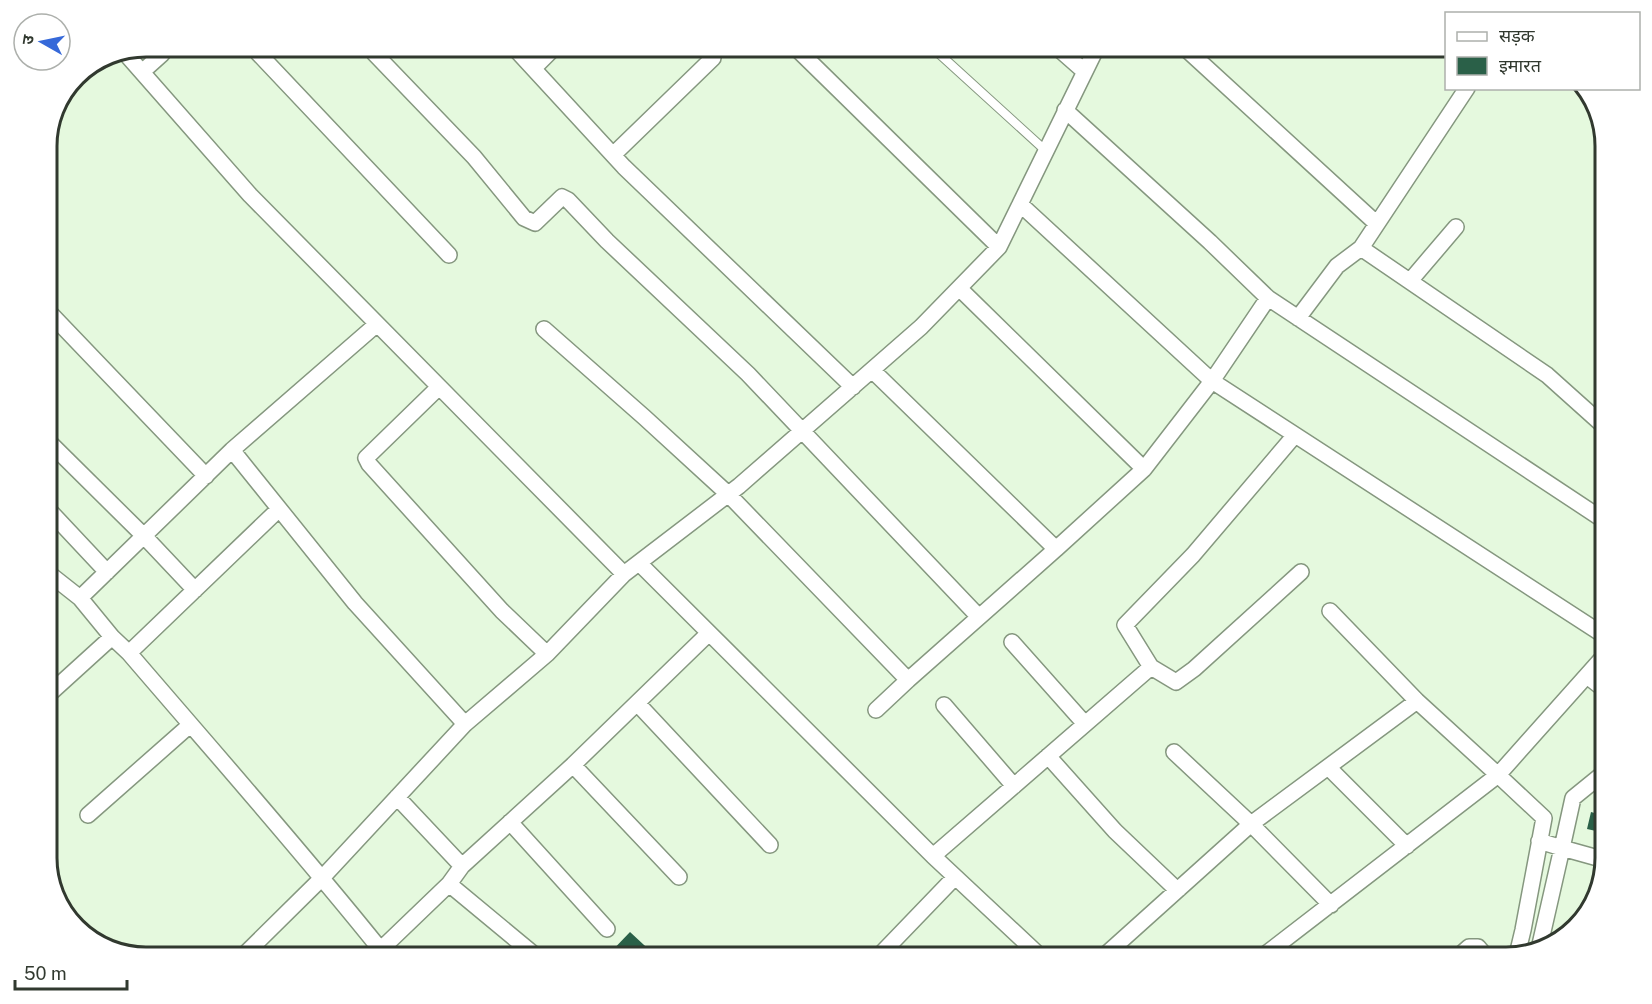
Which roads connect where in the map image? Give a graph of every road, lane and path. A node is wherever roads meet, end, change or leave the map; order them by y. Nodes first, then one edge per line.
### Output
1 (159, 57) edge
2 (262, 57) edge
3 (379, 57) edge
4 (523, 57) edge
5 (545, 57) edge
6 (709, 57) edge
7 (805, 57) edge
8 (943, 57) edge
9 (1068, 57) edge
10 (1092, 57) edge
11 (1195, 57) edge
12 (130, 59) edge
13 (534, 68) junction
14 (1084, 71) junction
15 (142, 72) junction
16 (1466, 90) edge
17 (1065, 110) junction
18 (1046, 151) junction
19 (613, 155) junction
20 (1020, 204) junction
21 (1377, 224) junction
22 (1456, 227) dead end
23 (999, 247) junction
24 (1361, 248) junction
25 (448, 255) dead end
26 (1410, 281) junction
27 (959, 288) junction
28 (1268, 298) junction
29 (1298, 318) junction
30 (57, 320) edge
31 (377, 324) junction
32 (544, 329) dead end
33 (872, 370) junction
34 (1212, 381) junction
35 (439, 387) junction
36 (853, 387) junction
37 (1595, 418) edge
38 (801, 431) junction
39 (1295, 435) junction
40 (57, 450) edge
41 (232, 450) junction
42 (1144, 469) junction
43 (206, 476) junction
44 (728, 494) junction
45 (279, 509) junction
46 (1595, 514) edge
47 (57, 519) edge
48 (144, 536) junction
49 (1056, 549) junction
50 (639, 563) junction
51 (107, 572) junction
52 (1301, 572) dead end
53 (624, 574) junction
54 (57, 580) edge
55 (195, 590) junction
56 (80, 598) junction
57 (1330, 611) dead end
58 (979, 617) junction
59 (1595, 630) edge
60 (709, 633) junction
61 (112, 637) junction
62 (1012, 642) dead end
63 (129, 653) junction
64 (547, 654) junction
65 (1595, 667) edge
66 (1151, 668) junction
67 (1587, 676) junction
68 (908, 680) junction
69 (1595, 682) edge
70 (57, 687) edge
71 (1417, 701) junction
72 (637, 703) junction
73 (944, 705) dead end
74 (876, 710) dead end
75 (465, 723) junction
76 (1086, 724) junction
77 (190, 725) junction
78 (1174, 752) dead end
79 (1048, 756) junction
80 (573, 765) junction
81 (1328, 767) junction
82 (1498, 776) junction
83 (1595, 780) edge
84 (1014, 786) junction
85 (397, 797) junction
86 (88, 815) dead end
87 (510, 822) junction
88 (1251, 824) junction
89 (1539, 842) junction
90 (770, 845) dead end
91 (1407, 846) junction
92 (1562, 848) junction
93 (933, 856) junction
94 (1595, 857) edge
95 (462, 866) junction
96 (679, 877) dead end
97 (955, 877) junction
98 (322, 878) junction
99 (449, 884) junction
100 (1179, 889) junction
101 (1331, 905) junction
102 (607, 928) dead end
103 (1541, 939) edge
104 (1519, 946) edge
105 (252, 947) edge
106 (374, 947) edge
107 (388, 947) edge
108 (525, 947) edge
109 (888, 947) edge
110 (1030, 947) edge
111 (1114, 947) edge
112 (1275, 947) edge

1 - 15 street
2 - 25 street
3 - 38 street
4 - 13 street
5 - 13 street
6 - 19 street
7 - 23 street
8 - 18 lane
9 - 14 street
10 - 14 street
11 - 21 street
12 - 15 street
13 - 19 street
14 - 17 street
15 - 31 street
16 - 21 street
17 - 18 street
17 - 28 street
18 - 20 street
19 - 36 street
20 - 23 street
20 - 34 street
21 - 24 street
22 - 26 street
23 - 27 street
24 - 26 street
24 - 29 street
26 - 37 street
27 - 33 street
27 - 42 street
28 - 29 street
28 - 34 street
29 - 46 street
30 - 43 street
31 - 35 street
31 - 41 street
32 - 44 street
33 - 36 street
33 - 49 street
34 - 39 street
34 - 42 street
35 - 53 street
35 - 64 street
36 - 38 street
38 - 44 street
38 - 58 street
39 - 59 street
39 - 66 street
40 - 48 street
41 - 43 street
41 - 45 street
42 - 49 street
43 - 48 street
44 - 50 street
44 - 68 street
45 - 55 street
45 - 75 street
47 - 51 street
48 - 51 street
48 - 55 street
49 - 58 street
50 - 53 street
50 - 60 street
51 - 56 street
52 - 66 street
53 - 64 street
54 - 56 street
55 - 63 street
56 - 61 street
57 - 71 street
58 - 68 street
60 - 72 street
60 - 93 street
61 - 63 street
61 - 70 street
62 - 76 street
63 - 77 street
64 - 75 street
65 - 67 street
66 - 76 street
67 - 69 street
67 - 82 street
68 - 74 street
71 - 81 street
71 - 82 street
72 - 80 street
72 - 90 street
73 - 84 street
75 - 85 street
76 - 79 street
77 - 86 street
77 - 98 street
78 - 88 street
79 - 84 street
79 - 100 street
80 - 87 street
80 - 96 street
81 - 88 street
81 - 91 street
82 - 89 street
82 - 91 street
83 - 92 street
84 - 93 street
85 - 95 street
85 - 98 street
87 - 95 street
87 - 102 street
88 - 100 street
88 - 101 street
89 - 92 street
89 - 104 street
91 - 101 street
92 - 94 street
92 - 103 street
93 - 97 street
95 - 99 street
97 - 109 street
97 - 110 street
98 - 105 street
98 - 106 street
99 - 107 street
99 - 108 street
100 - 111 street
101 - 112 street

